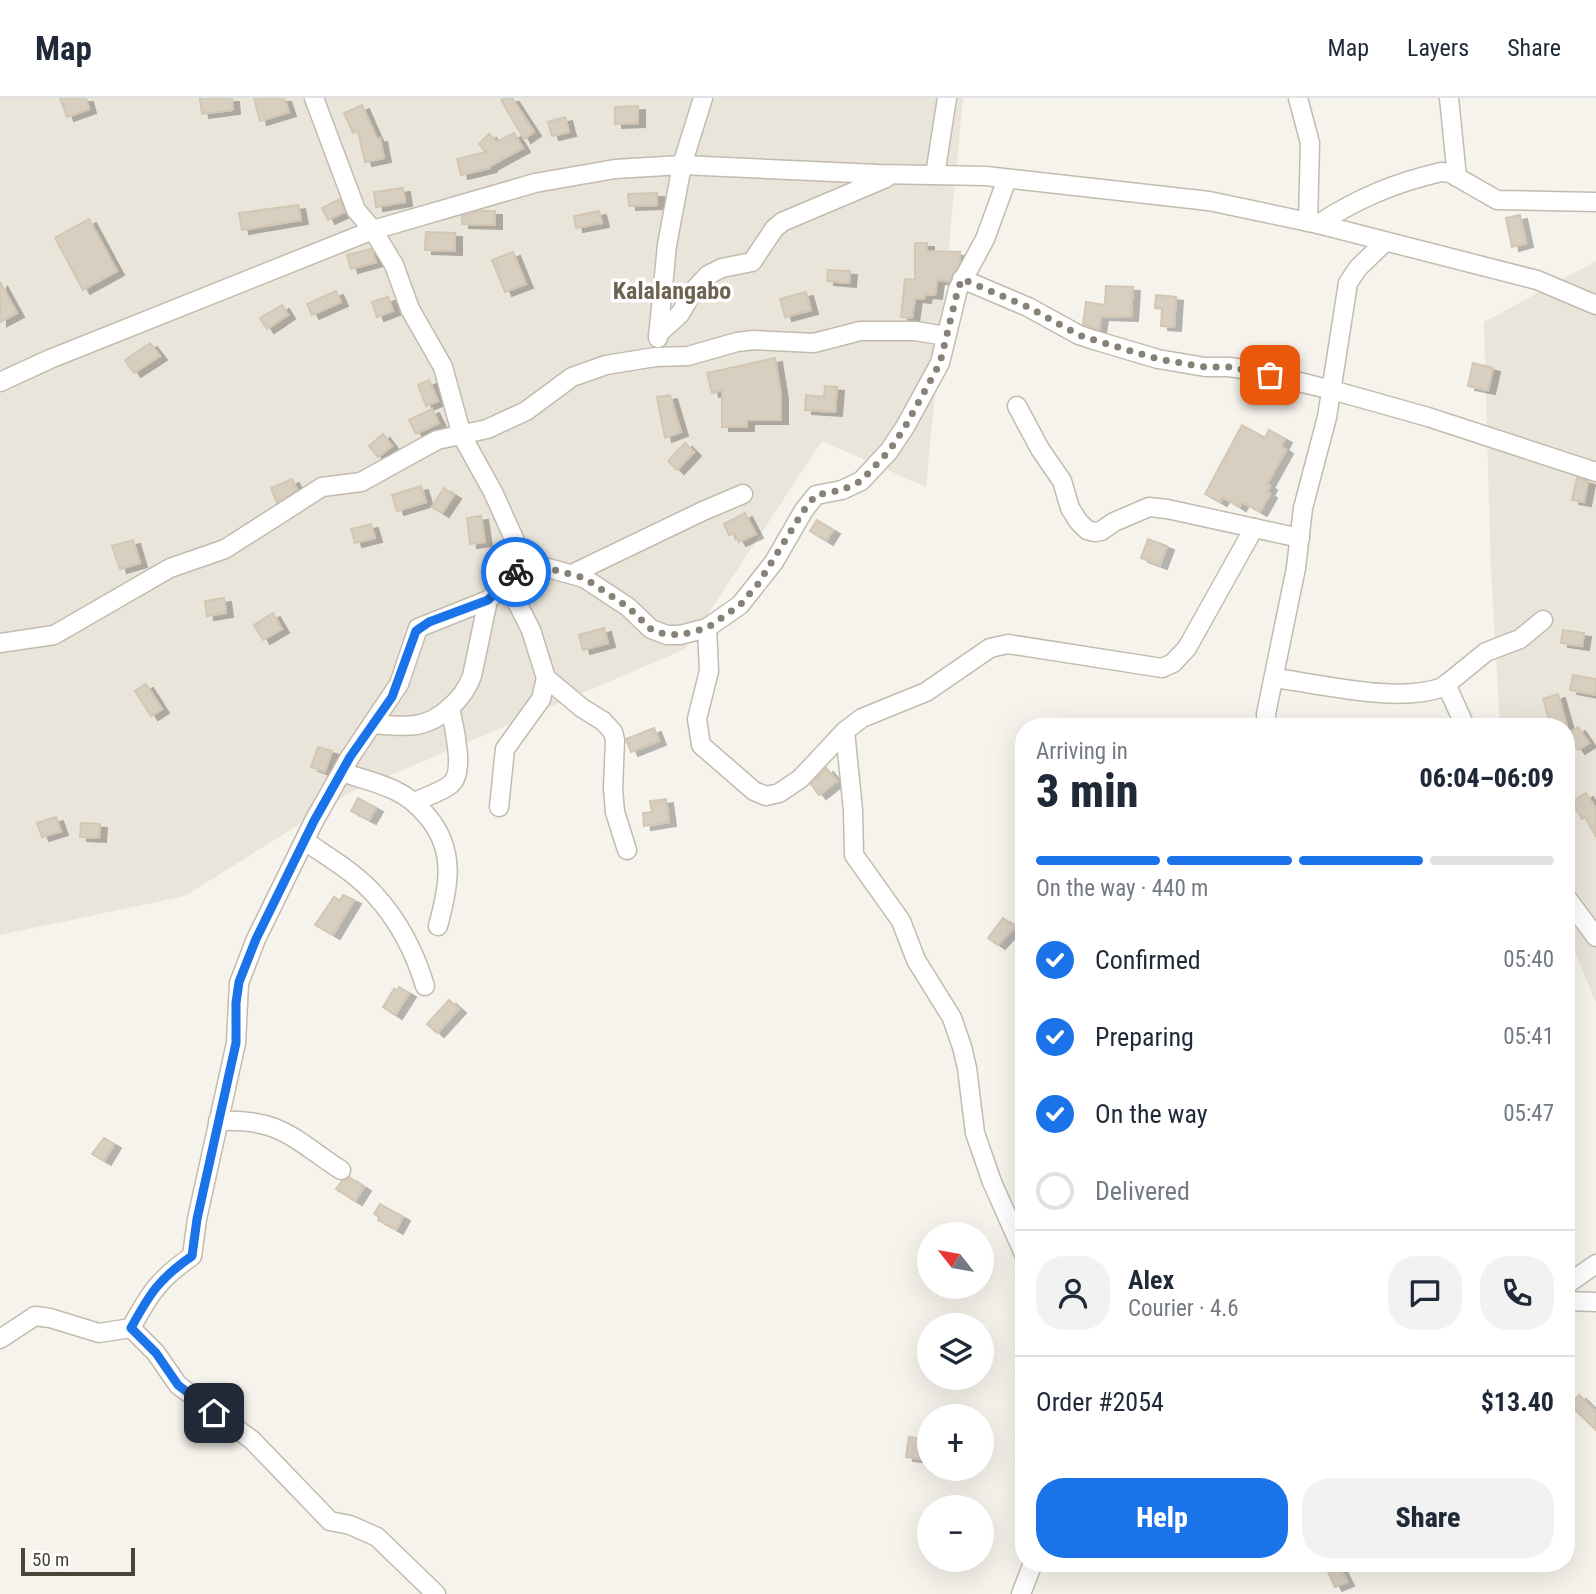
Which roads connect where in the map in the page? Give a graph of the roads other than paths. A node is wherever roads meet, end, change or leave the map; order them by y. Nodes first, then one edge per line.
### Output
1 (314, 98) edge
2 (704, 98) edge
3 (947, 98) edge
4 (1298, 98) edge
5 (1449, 98) edge
6 (682, 165) junction
7 (892, 174) junction
8 (935, 175) junction
9 (1457, 177) junction
10 (1007, 179) junction
11 (1596, 202) edge
12 (1313, 223) junction
13 (373, 230) junction
14 (1385, 242) junction
15 (962, 279) junction
16 (1596, 305) edge
17 (658, 334) junction
18 (946, 336) junction
19 (655, 357) junction
20 (0, 382) edge
21 (1332, 390) junction
22 (1017, 406) dead end
23 (462, 436) junction
24 (1596, 472) edge
25 (743, 494) dead end
26 (1255, 528) junction
27 (1300, 538) junction
28 (519, 560) junction
29 (572, 574) junction
30 (507, 583) junction
31 (488, 600) junction
32 (1543, 620) dead end
33 (707, 628) junction
34 (0, 643) edge
35 (546, 678) junction
36 (1274, 678) junction
37 (1446, 684) junction
38 (450, 707) junction
39 (1266, 718) edge
40 (1461, 718) edge
41 (372, 724) junction
42 (845, 731) junction
43 (342, 772) junction
44 (415, 802) junction
45 (499, 807) dead end
46 (304, 841) junction
47 (626, 850) dead end
48 (1575, 909) edge
49 (438, 926) dead end
50 (1596, 937) edge
51 (425, 986) dead end
52 (218, 1121) junction
53 (341, 1170) dead end
54 (1015, 1234) edge
55 (1596, 1264) edge
56 (1575, 1279) edge
57 (1575, 1301) edge
58 (1596, 1302) edge
59 (131, 1328) junction
60 (0, 1339) edge
61 (1030, 1572) edge
62 (436, 1594) edge
63 (1021, 1594) edge

1 - 13 street
2 - 6 street
3 - 8 street
4 - 12 street
5 - 9 street
6 - 7 street
6 - 13 street
6 - 17 street
7 - 8 street
7 - 17 street
8 - 10 street
9 - 11 street
9 - 12 street
10 - 12 street
10 - 15 street
12 - 14 street
13 - 20 street
13 - 23 street
14 - 16 street
14 - 21 street
15 - 18 street
15 - 21 street
17 - 19 street
18 - 19 street
18 - 33 street
19 - 23 street
21 - 24 street
21 - 27 street
22 - 26 street
23 - 28 street
23 - 34 street
25 - 29 street
26 - 27 street
26 - 42 street
27 - 36 street
28 - 29 street
28 - 30 street
29 - 33 street
30 - 31 street
30 - 35 street
31 - 38 street
31 - 41 street
32 - 37 street
33 - 42 street
35 - 45 street
35 - 47 street
36 - 37 street
36 - 39 street
37 - 40 street
38 - 41 street
38 - 44 street
41 - 43 street
42 - 54 street
43 - 44 street
43 - 46 street
44 - 49 street
46 - 51 street
46 - 52 street
48 - 50 street
52 - 53 street
52 - 59 street
55 - 56 street
57 - 58 street
59 - 60 street
59 - 62 street
61 - 63 street

